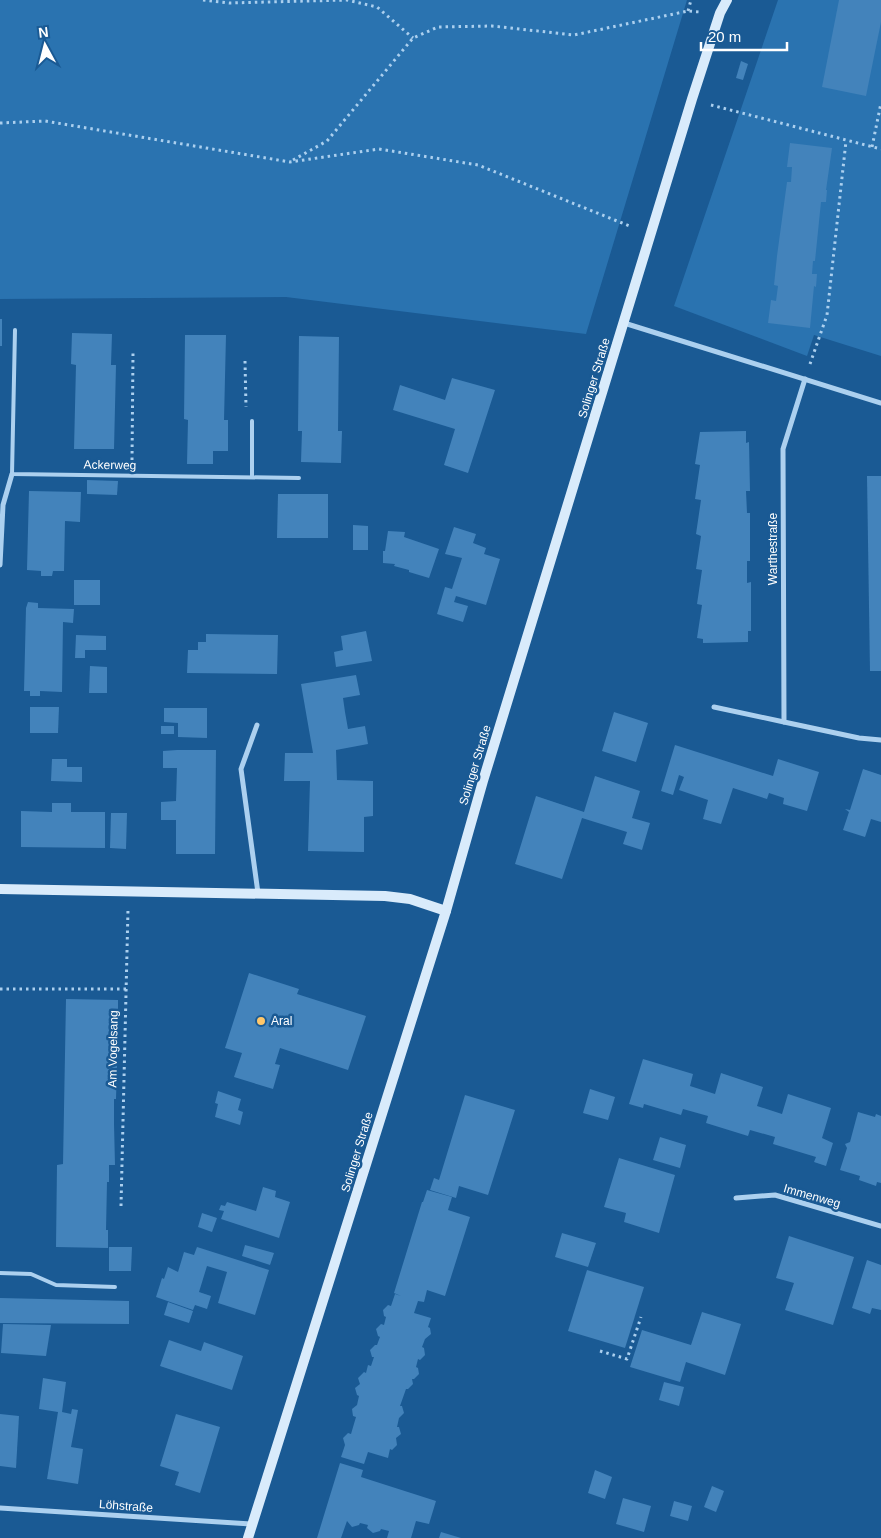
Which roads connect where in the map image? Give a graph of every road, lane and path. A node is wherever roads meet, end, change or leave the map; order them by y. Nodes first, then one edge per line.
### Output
1 (203, 0) edge
2 (691, 0) edge
3 (727, 0) edge
4 (688, 11) junction
5 (720, 13) junction
6 (413, 38) junction
7 (692, 100) junction
8 (881, 103) edge
9 (730, 104) dead end
10 (729, 110) junction
11 (0, 123) edge
12 (846, 141) junction
13 (872, 147) junction
14 (881, 149) edge
15 (290, 162) junction
16 (651, 234) junction
17 (624, 323) junction
18 (15, 330) dead end
19 (133, 353) dead end
20 (246, 361) dead end
21 (805, 380) junction
22 (881, 403) edge
23 (252, 420) joint
24 (12, 474) junction
25 (132, 475) junction
26 (252, 477) junction
27 (300, 478) dead end
28 (0, 565) edge
29 (714, 707) dead end
30 (784, 722) junction
31 (257, 725) dead end
32 (881, 740) edge
33 (0, 889) edge
34 (128, 891) junction
35 (258, 893) junction
36 (446, 911) junction
37 (0, 989) edge
38 (126, 989) junction
39 (736, 1198) dead end
40 (122, 1206) dead end
41 (881, 1226) edge
42 (0, 1273) edge
43 (115, 1286) dead end
44 (641, 1317) dead end
45 (600, 1350) dead end
46 (0, 1508) edge
47 (251, 1524) junction
48 (248, 1538) edge

1 - 6 path
2 - 4 path
3 - 5 main road, Solinger Straße
4 - 5 path
4 - 6 path
5 - 7 main road, Solinger Straße
6 - 15 path
7 - 10 path
7 - 16 main road, Solinger Straße
8 - 13 path
9 - 10 path
10 - 12 path
11 - 15 path
12 - 13 path
12 - 21 path
13 - 14 path
15 - 16 path
16 - 17 main road, Solinger Straße
17 - 21 street
17 - 36 main road, Solinger Straße
18 - 24 lane
19 - 25 path
20 - 23 path
21 - 22 street
21 - 30 street, Warthestraße
23 - 26 lane
24 - 25 lane, Ackerweg
24 - 28 street
25 - 26 lane, Ackerweg
26 - 27 lane, Ackerweg
29 - 30 street
30 - 32 street
31 - 35 street
33 - 34 main road
34 - 35 main road
34 - 38 path, Am Vogelsang
35 - 36 main road
36 - 47 main road, Solinger Straße
37 - 38 path
38 - 40 path, Am Vogelsang
39 - 41 street, Immenweg
42 - 43 lane
44 - 45 path
46 - 47 street, Löhstraße
47 - 48 main road, Solinger Straße

